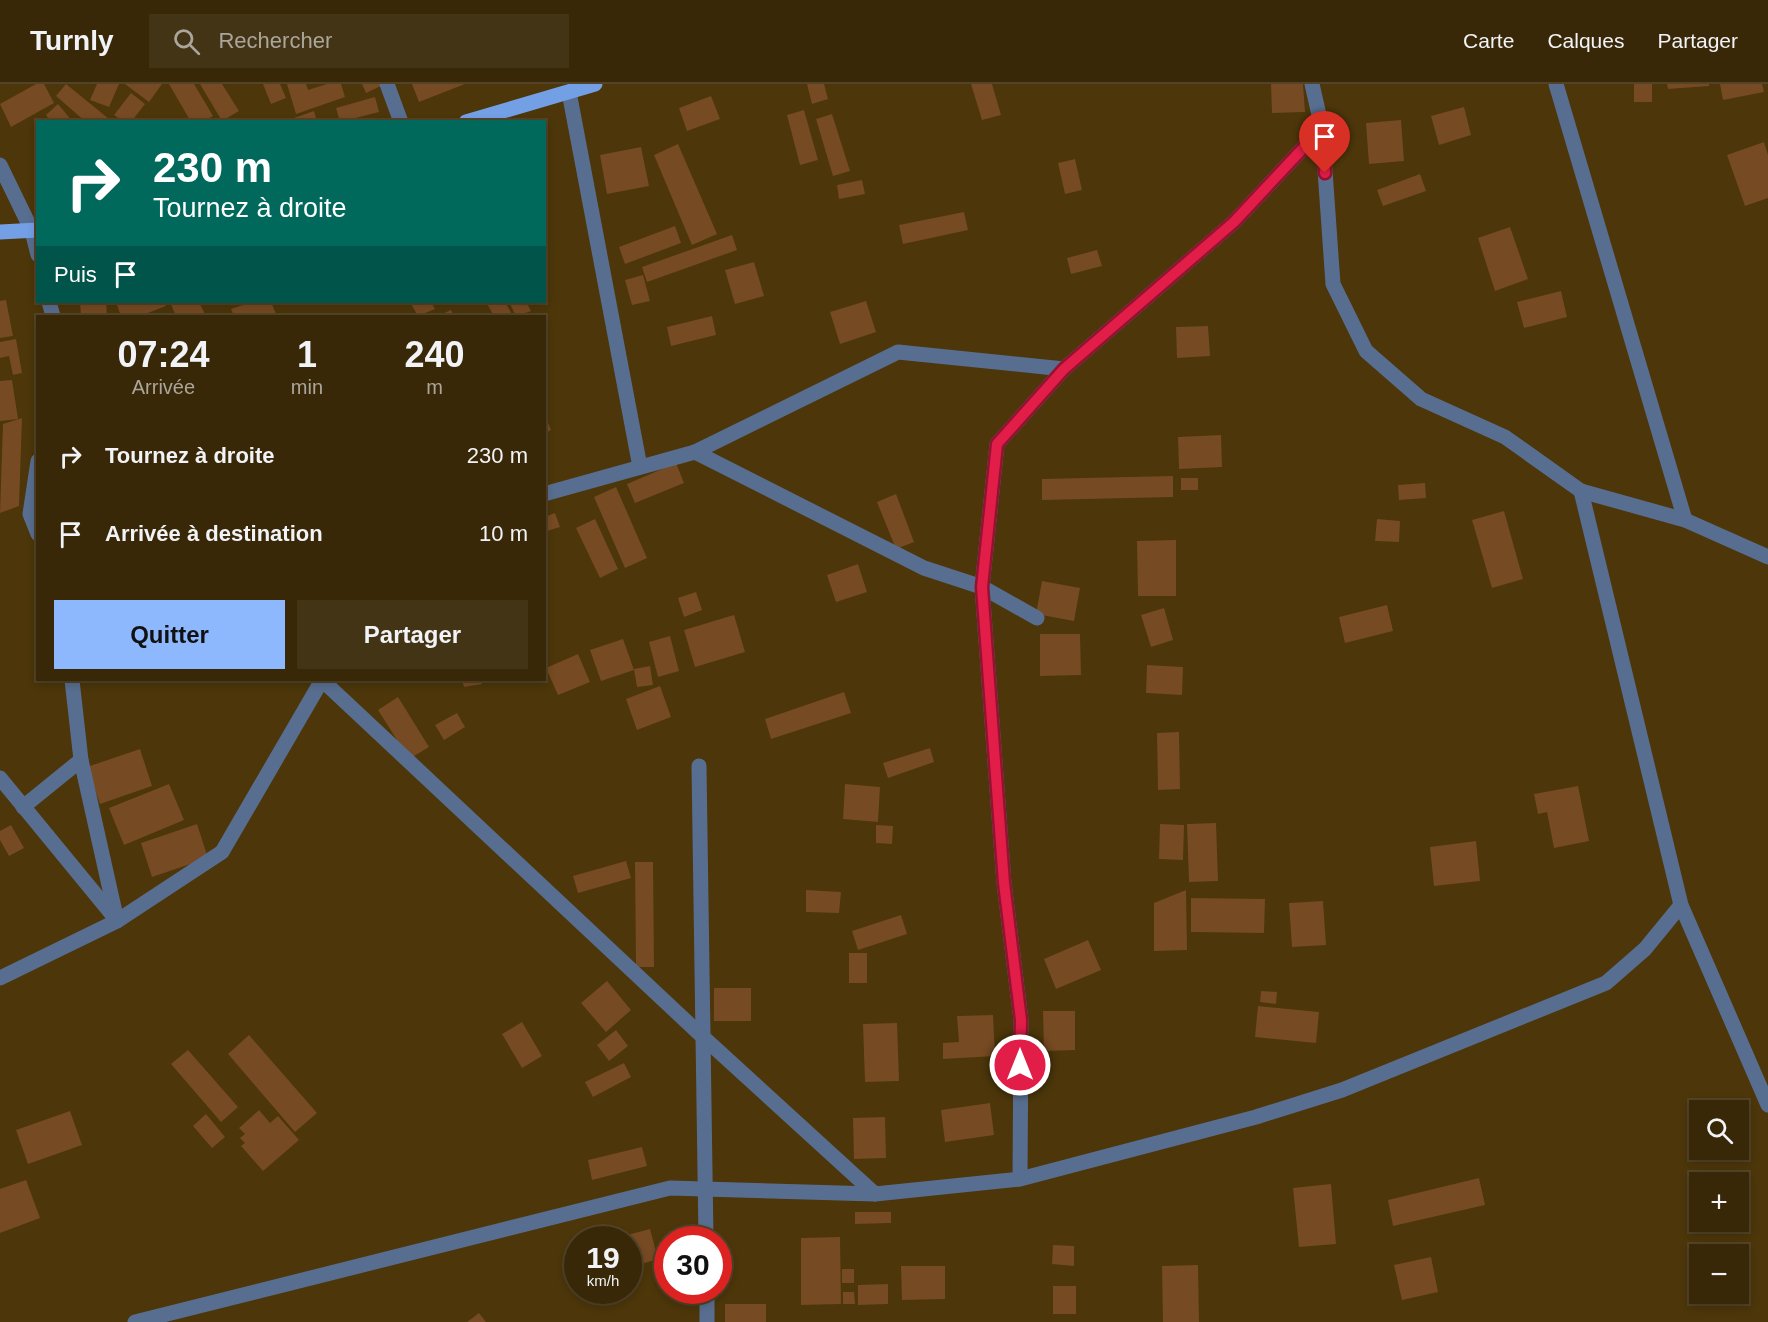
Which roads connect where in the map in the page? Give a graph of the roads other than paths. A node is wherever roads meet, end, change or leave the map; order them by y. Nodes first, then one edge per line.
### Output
1 (387, 84) edge
2 (596, 84) edge
3 (1312, 84) edge
4 (1556, 84) edge
5 (569, 92) junction
6 (400, 120) edge
7 (473, 120) edge
8 (1322, 128) junction
9 (0, 165) edge
10 (34, 230) edge
11 (0, 232) edge
12 (1064, 369) junction
13 (695, 452) junction
14 (640, 467) junction
15 (36, 474) edge
16 (1581, 491) junction
17 (546, 493) edge
18 (1685, 520) junction
19 (36, 529) edge
20 (1768, 557) edge
21 (982, 587) junction
22 (1036, 618) dead end
23 (72, 681) edge
24 (321, 681) edge
25 (323, 681) edge
26 (81, 760) junction
27 (699, 766) dead end
28 (0, 778) edge
29 (23, 807) junction
30 (1681, 905) junction
31 (117, 921) junction
32 (0, 978) edge
33 (703, 1038) junction
34 (1768, 1105) edge
35 (1020, 1179) junction
36 (705, 1189) junction
37 (875, 1194) junction
38 (706, 1226) edge
39 (706, 1304) edge
40 (135, 1322) edge
41 (707, 1322) edge

1 - 6 street
2 - 5 main road
3 - 8 street
4 - 18 street
5 - 7 main road
5 - 14 street
8 - 12 street
8 - 16 street
9 - 10 street
10 - 11 main road
12 - 13 street
12 - 21 street
13 - 14 street
13 - 21 street
14 - 17 street
15 - 19 street
16 - 18 street
16 - 30 street
18 - 20 street
21 - 22 street
21 - 35 street
23 - 26 street
24 - 31 street
25 - 33 street
26 - 29 street
26 - 31 street
27 - 33 street
28 - 29 street
29 - 31 street
30 - 34 street
30 - 35 street
31 - 32 street
33 - 36 street
33 - 37 street
35 - 37 street
36 - 37 street
36 - 38 street
36 - 40 street
39 - 41 street

